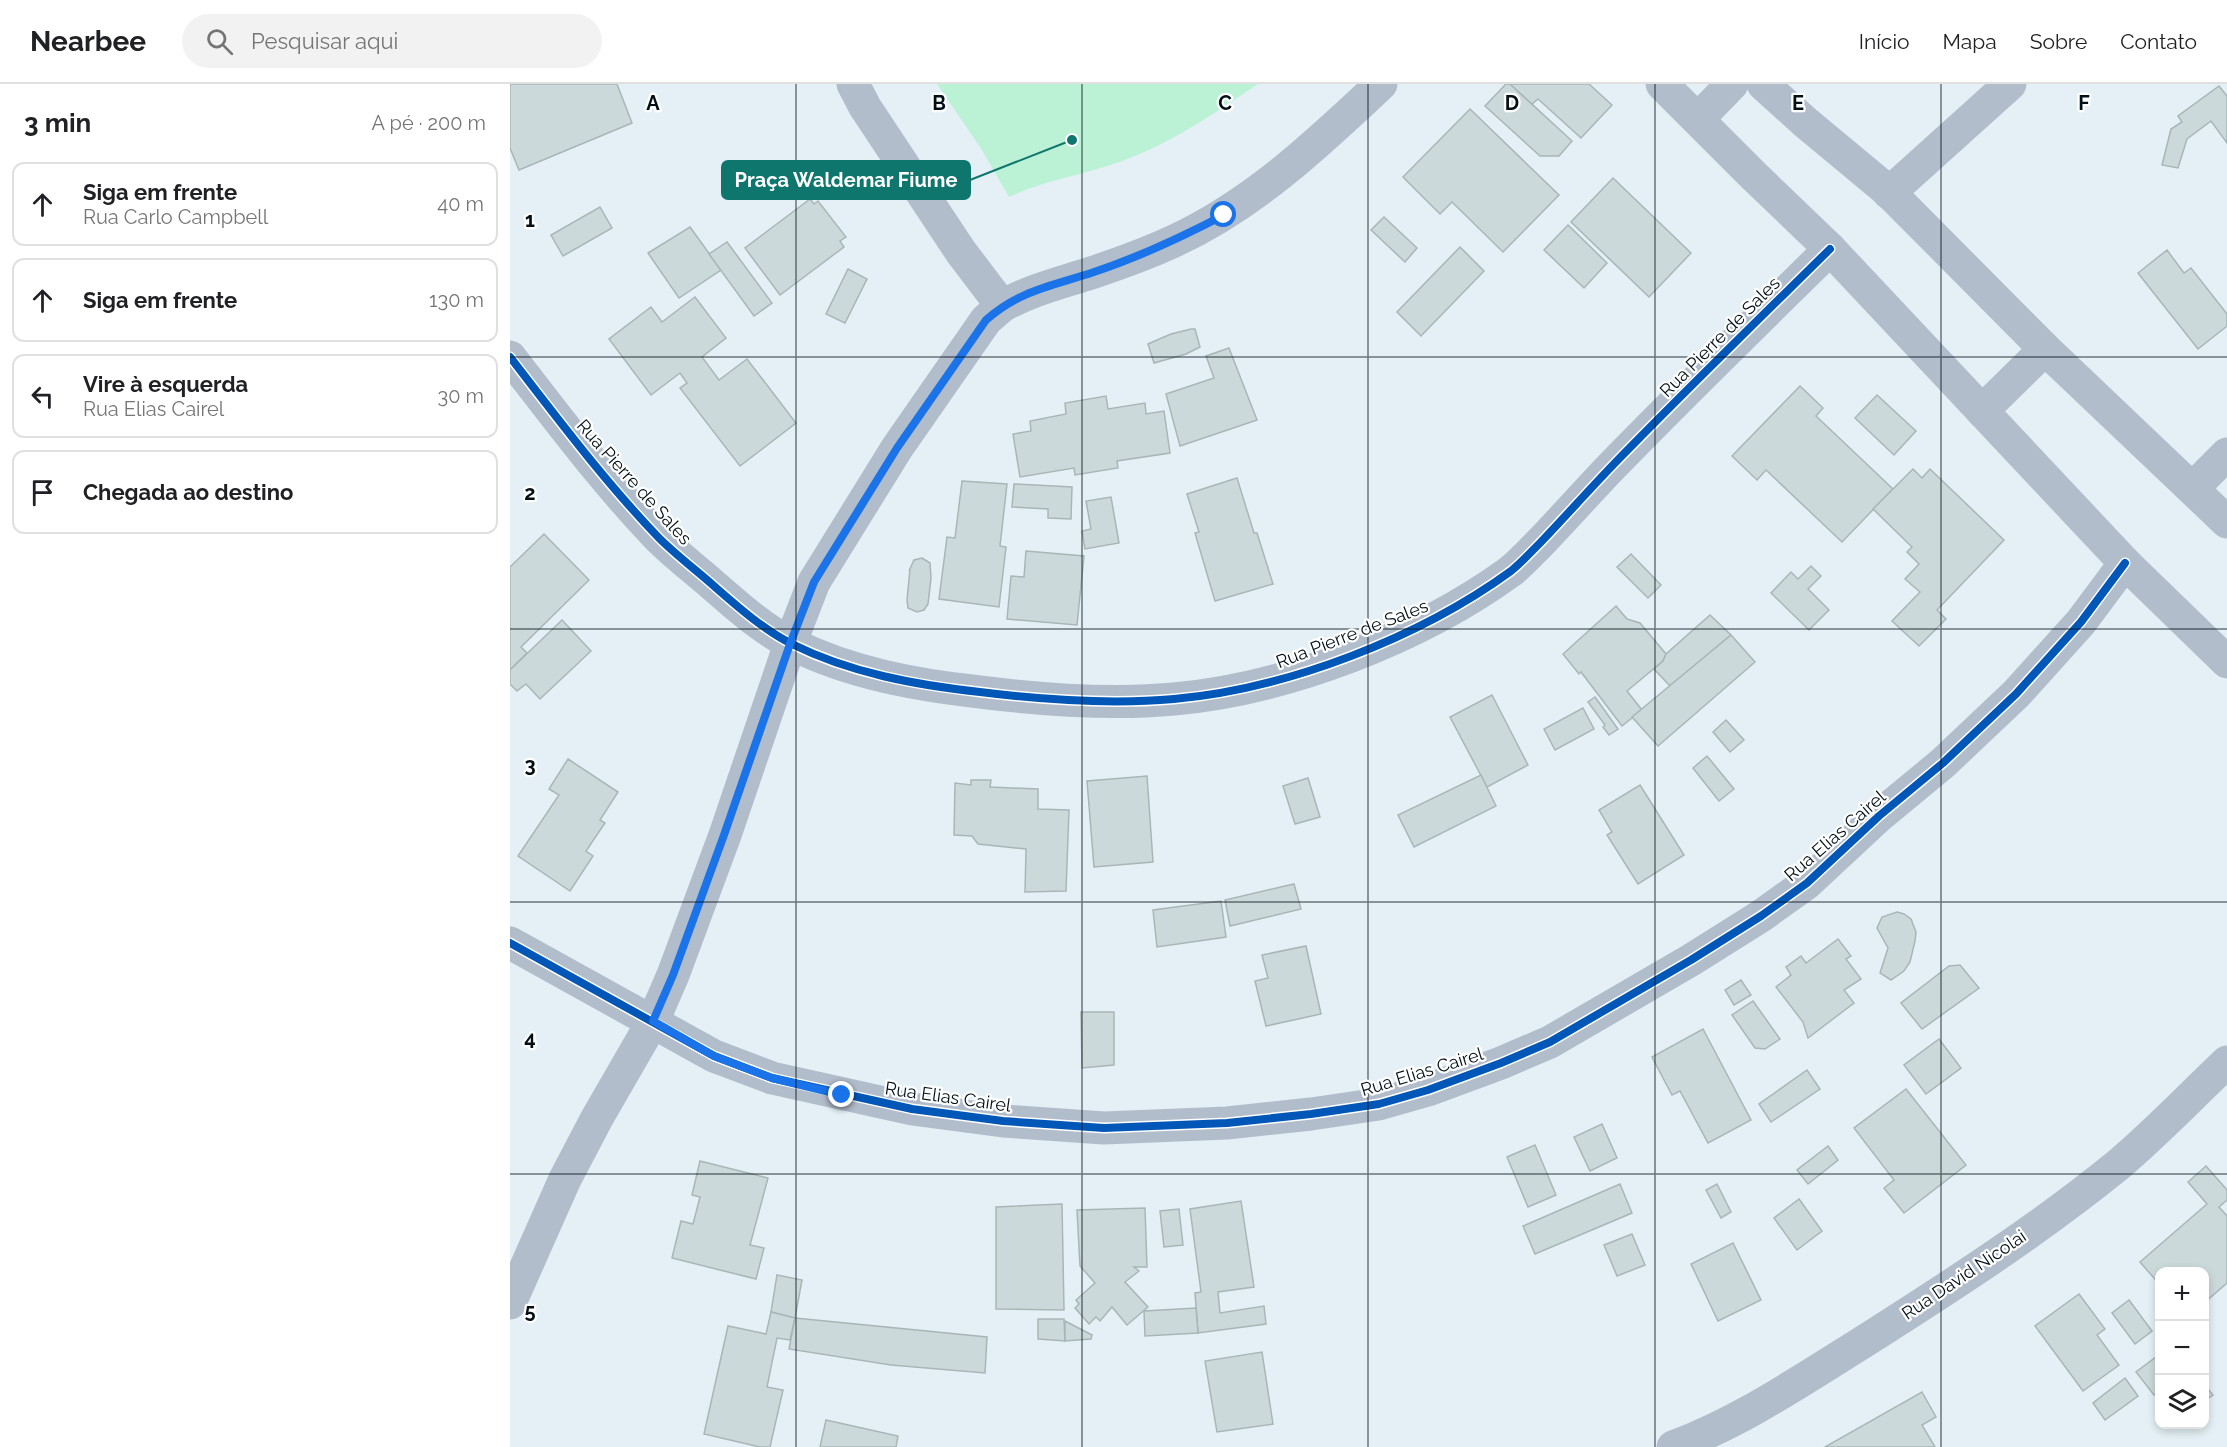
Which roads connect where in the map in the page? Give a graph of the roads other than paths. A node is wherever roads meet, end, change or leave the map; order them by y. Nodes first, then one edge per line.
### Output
1 (853, 84) edge
2 (1381, 84) edge
3 (1662, 84) edge
4 (1732, 84) edge
5 (1763, 84) edge
6 (2010, 84) edge
7 (1698, 119) junction
8 (1888, 193) junction
9 (1830, 249) junction
10 (1002, 306) junction
11 (2045, 349) junction
12 (510, 357) edge
13 (1982, 411) junction
14 (2227, 454) edge
15 (2193, 488) junction
16 (2227, 522) edge
17 (2125, 563) junction
18 (790, 644) junction
19 (2227, 662) edge
20 (510, 943) edge
21 (653, 1021) junction
22 (2227, 1062) edge
23 (510, 1303) edge
24 (1673, 1447) edge

1 - 10 street
2 - 10 street
3 - 7 street
4 - 7 street
5 - 8 street
6 - 8 street
7 - 9 street
8 - 11 street
9 - 13 street
9 - 18 street, Rua Pierre de Sales
10 - 18 street
11 - 13 street
11 - 15 street
12 - 18 street, Rua Pierre de Sales
13 - 17 street
14 - 15 street
15 - 16 street
17 - 19 street
17 - 21 street, Rua Elias Cairel
18 - 21 street
20 - 21 street, Rua Elias Cairel
21 - 23 street
22 - 24 street, Rua David Nicolai

